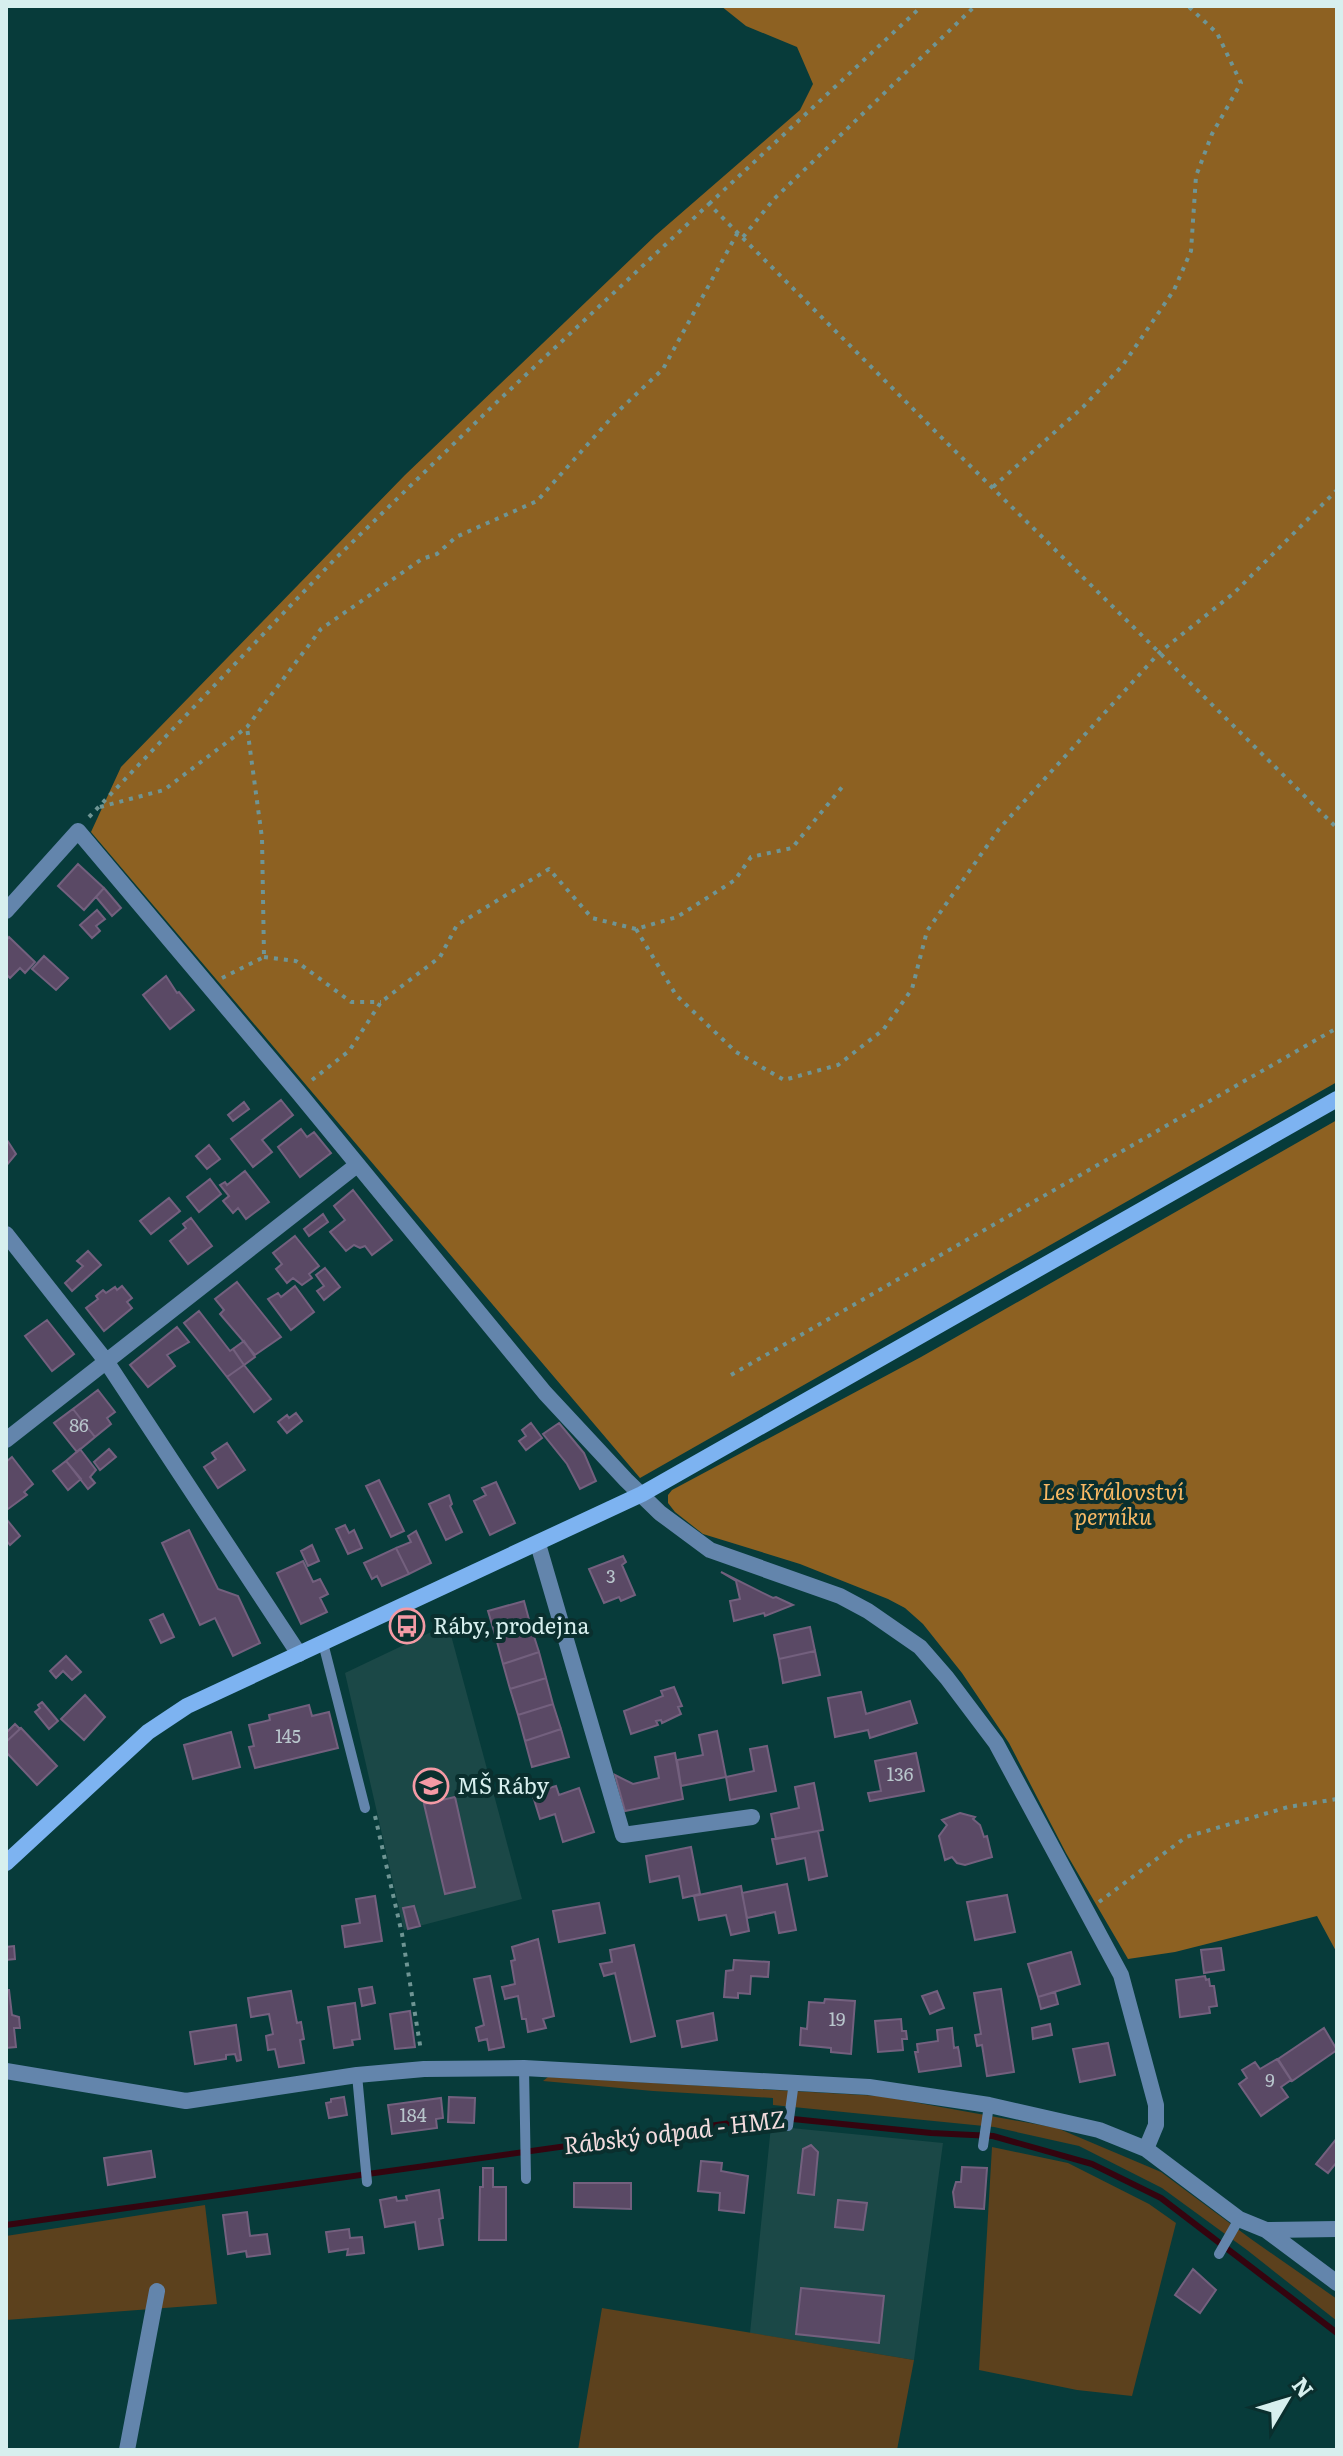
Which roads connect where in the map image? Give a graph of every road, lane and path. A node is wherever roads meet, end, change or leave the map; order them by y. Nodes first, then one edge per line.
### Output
1 (922, 6) edge
2 (975, 6) edge
3 (1188, 6) edge
4 (709, 204) junction
5 (738, 232) junction
6 (743, 237) junction
7 (992, 488) junction
8 (1337, 490) edge
9 (1160, 652) junction
10 (247, 727) junction
11 (843, 786) dead end
12 (97, 807) junction
13 (1337, 828) edge
14 (78, 831) junction
15 (6, 911) edge
16 (636, 929) junction
17 (264, 957) junction
18 (206, 986) junction
19 (381, 1002) junction
20 (1337, 1028) edge
21 (298, 1092) junction
22 (1337, 1099) edge
23 (357, 1165) junction
24 (6, 1234) edge
25 (106, 1361) junction
26 (731, 1375) dead end
27 (6, 1440) edge
28 (642, 1494) junction
29 (538, 1544) junction
30 (323, 1643) junction
31 (299, 1654) junction
32 (362, 1794) junction
33 (1337, 1799) edge
34 (365, 1808) dead end
35 (752, 1817) dead end
36 (6, 1863) edge
37 (1087, 1911) junction
38 (524, 2068) junction
39 (424, 2069) junction
40 (6, 2071) edge
41 (357, 2075) junction
42 (794, 2082) junction
43 (988, 2113) junction
44 (788, 2126) dead end
45 (983, 2146) dead end
46 (1146, 2149) junction
47 (526, 2179) dead end
48 (367, 2182) dead end
49 (1239, 2219) junction
50 (1337, 2229) edge
51 (1266, 2230) junction
52 (1219, 2254) dead end
53 (1337, 2283) edge
54 (157, 2291) dead end
55 (127, 2450) edge

1 - 4 path
2 - 6 path
3 - 7 path
4 - 5 path
4 - 12 path
5 - 6 path
5 - 10 path
6 - 7 path
7 - 9 path
8 - 9 path
9 - 13 path
9 - 16 path
10 - 12 path
10 - 17 path
11 - 16 path
12 - 14 path
14 - 15 street
14 - 18 street
16 - 19 path
17 - 18 path
17 - 19 path
18 - 21 street
19 - 21 path
20 - 26 path
21 - 23 street
22 - 28 street
23 - 25 street
23 - 28 street
24 - 25 street
25 - 27 street
25 - 31 street
28 - 29 street
28 - 37 street
29 - 30 street
29 - 35 street
30 - 31 street
30 - 32 lane
31 - 36 street
32 - 34 lane
32 - 39 path
33 - 37 path
37 - 46 street
38 - 39 street
38 - 42 street
38 - 47 lane
39 - 41 street
40 - 41 street
41 - 48 lane
42 - 43 street
42 - 44 lane
43 - 45 lane
43 - 46 street
46 - 49 street
49 - 51 street
49 - 52 lane
50 - 51 street
51 - 53 street
54 - 55 street

